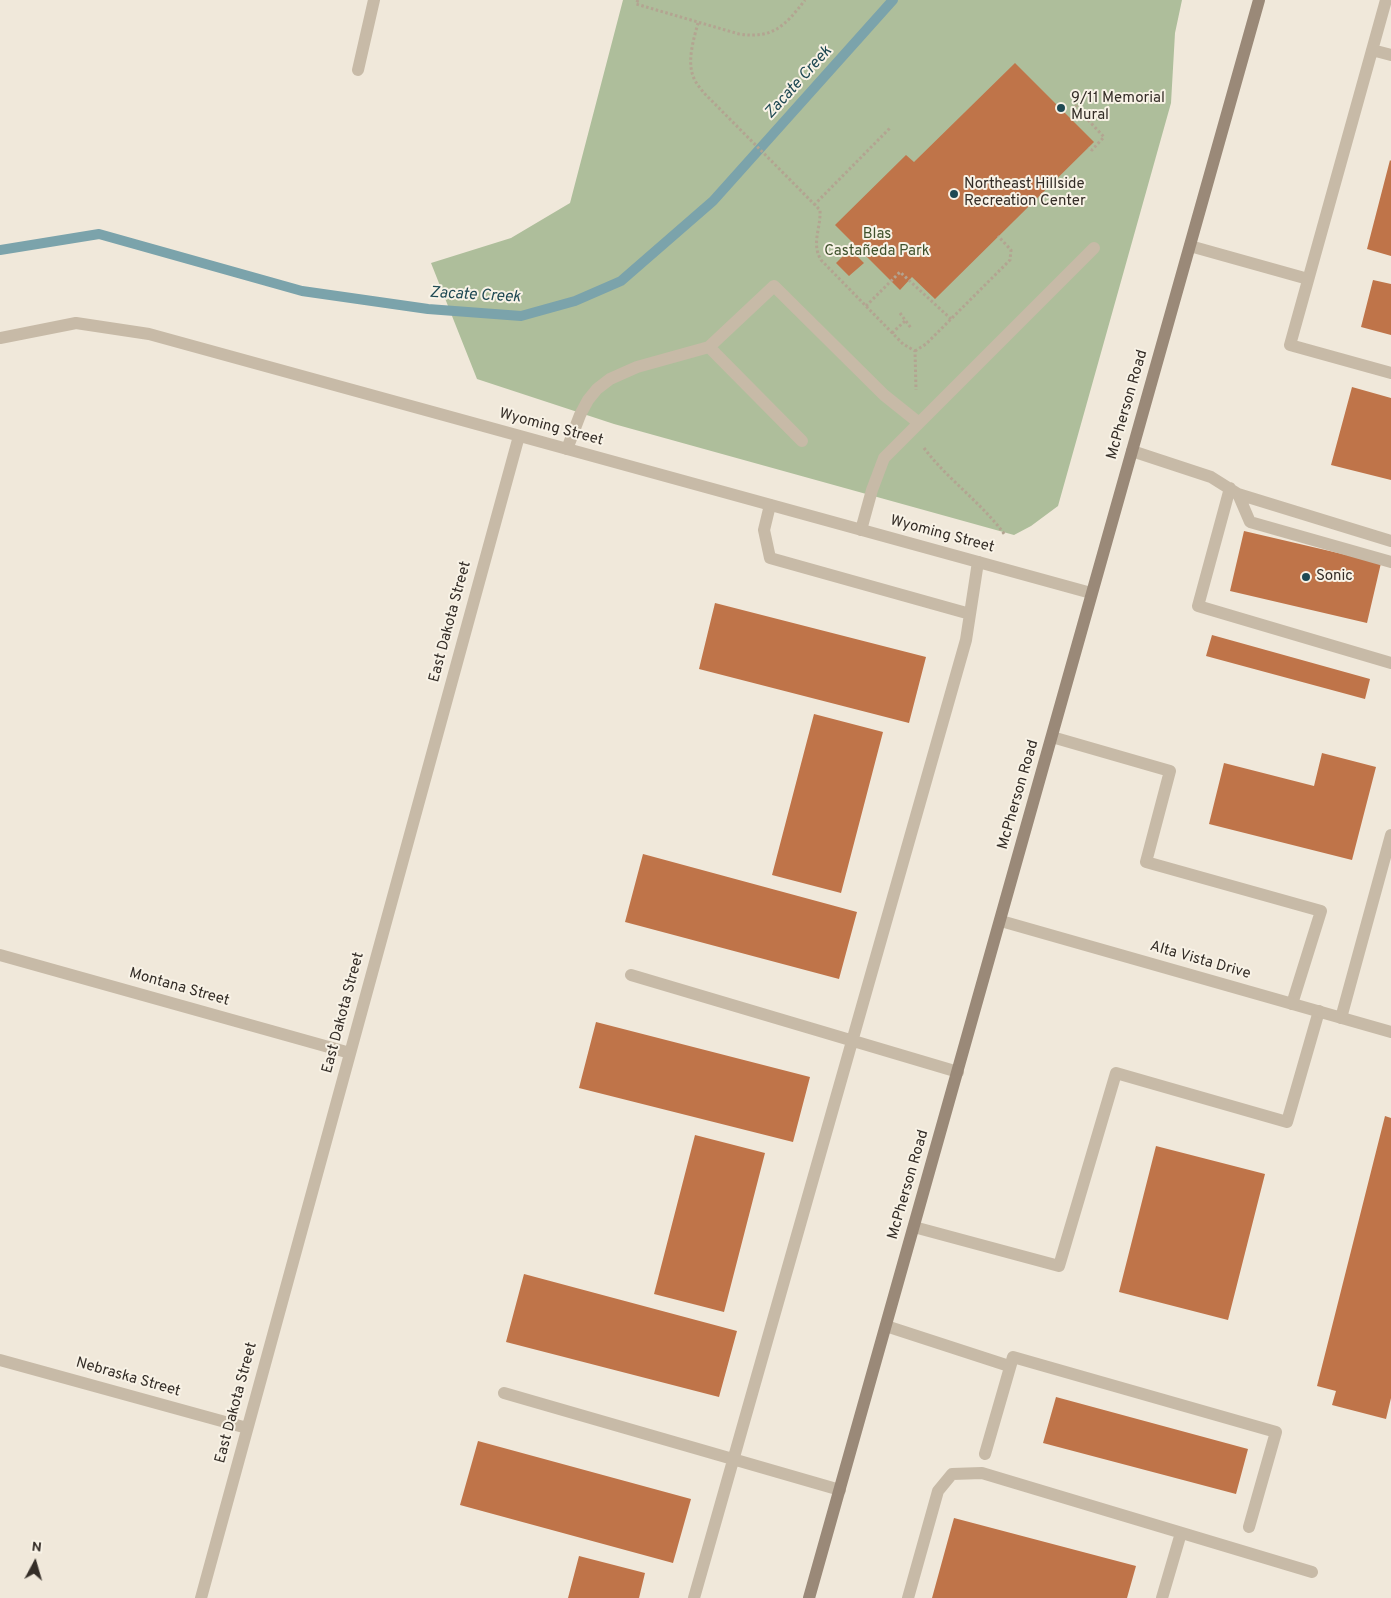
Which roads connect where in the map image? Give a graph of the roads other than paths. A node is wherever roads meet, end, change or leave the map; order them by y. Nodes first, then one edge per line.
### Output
1 (374, 0) edge
2 (1259, 0) edge
3 (1386, 0) edge
4 (1372, 50) junction
5 (1391, 55) edge
6 (358, 70) dead end
7 (1190, 246) junction
8 (1094, 248) dead end
9 (1308, 279) junction
10 (0, 338) edge
11 (710, 346) junction
12 (1391, 373) edge
13 (919, 423) junction
14 (519, 436) junction
15 (802, 441) dead end
16 (568, 449) junction
17 (1132, 451) junction
18 (1234, 491) junction
19 (770, 505) junction
20 (861, 530) junction
21 (1391, 541) edge
22 (978, 562) junction
23 (1391, 562) edge
24 (1091, 593) junction
25 (970, 614) junction
26 (1391, 663) edge
27 (1052, 736) junction
28 (1391, 839) edge
29 (1001, 920) junction
30 (0, 955) edge
31 (631, 974) dead end
32 (1292, 1004) junction
33 (1318, 1011) junction
34 (1341, 1018) junction
35 (1391, 1032) edge
36 (852, 1040) junction
37 (350, 1052) junction
38 (958, 1072) junction
39 (914, 1227) junction
40 (886, 1326) junction
41 (0, 1360) edge
42 (1010, 1366) junction
43 (504, 1393) dead end
44 (247, 1428) junction
45 (985, 1454) dead end
46 (734, 1458) junction
47 (840, 1490) junction
48 (1249, 1527) dead end
49 (1181, 1534) junction
50 (1312, 1572) dead end
51 (200, 1598) edge
52 (694, 1598) edge
53 (809, 1598) edge
54 (908, 1598) edge
55 (1162, 1598) edge

1 - 6 street
2 - 7 main road, McPherson Road
3 - 4 street
4 - 5 street
4 - 9 street
7 - 9 street
7 - 17 main road, McPherson Road
8 - 13 street
9 - 12 street
10 - 14 street, Wyoming Street
11 - 13 street
11 - 15 street
11 - 16 street
13 - 20 street
14 - 16 street, Wyoming Street
14 - 37 street, East Dakota Street
16 - 19 street, Wyoming Street
17 - 18 street
17 - 24 main road, McPherson Road
18 - 21 street
18 - 23 street
18 - 26 street
19 - 20 street, Wyoming Street
19 - 25 street
20 - 22 street, Wyoming Street
22 - 24 street, Wyoming Street
22 - 25 street
24 - 27 main road, McPherson Road
25 - 36 street
27 - 29 main road, McPherson Road
27 - 32 street
28 - 34 street
29 - 32 street, Alta Vista Drive
29 - 38 main road, McPherson Road
30 - 37 street, Montana Street
31 - 36 street
32 - 33 street, Alta Vista Drive
33 - 34 street, Alta Vista Drive
33 - 39 street
34 - 35 street, Alta Vista Drive
36 - 38 street
36 - 46 street
37 - 44 street, East Dakota Street
38 - 39 main road, McPherson Road
39 - 40 main road, McPherson Road
40 - 42 street
40 - 47 main road, McPherson Road
41 - 44 street, Nebraska Street
42 - 45 street
42 - 48 street
43 - 46 street
44 - 51 street, East Dakota Street
46 - 47 street
46 - 52 street
47 - 53 main road, McPherson Road
49 - 50 street
49 - 54 street
49 - 55 street

